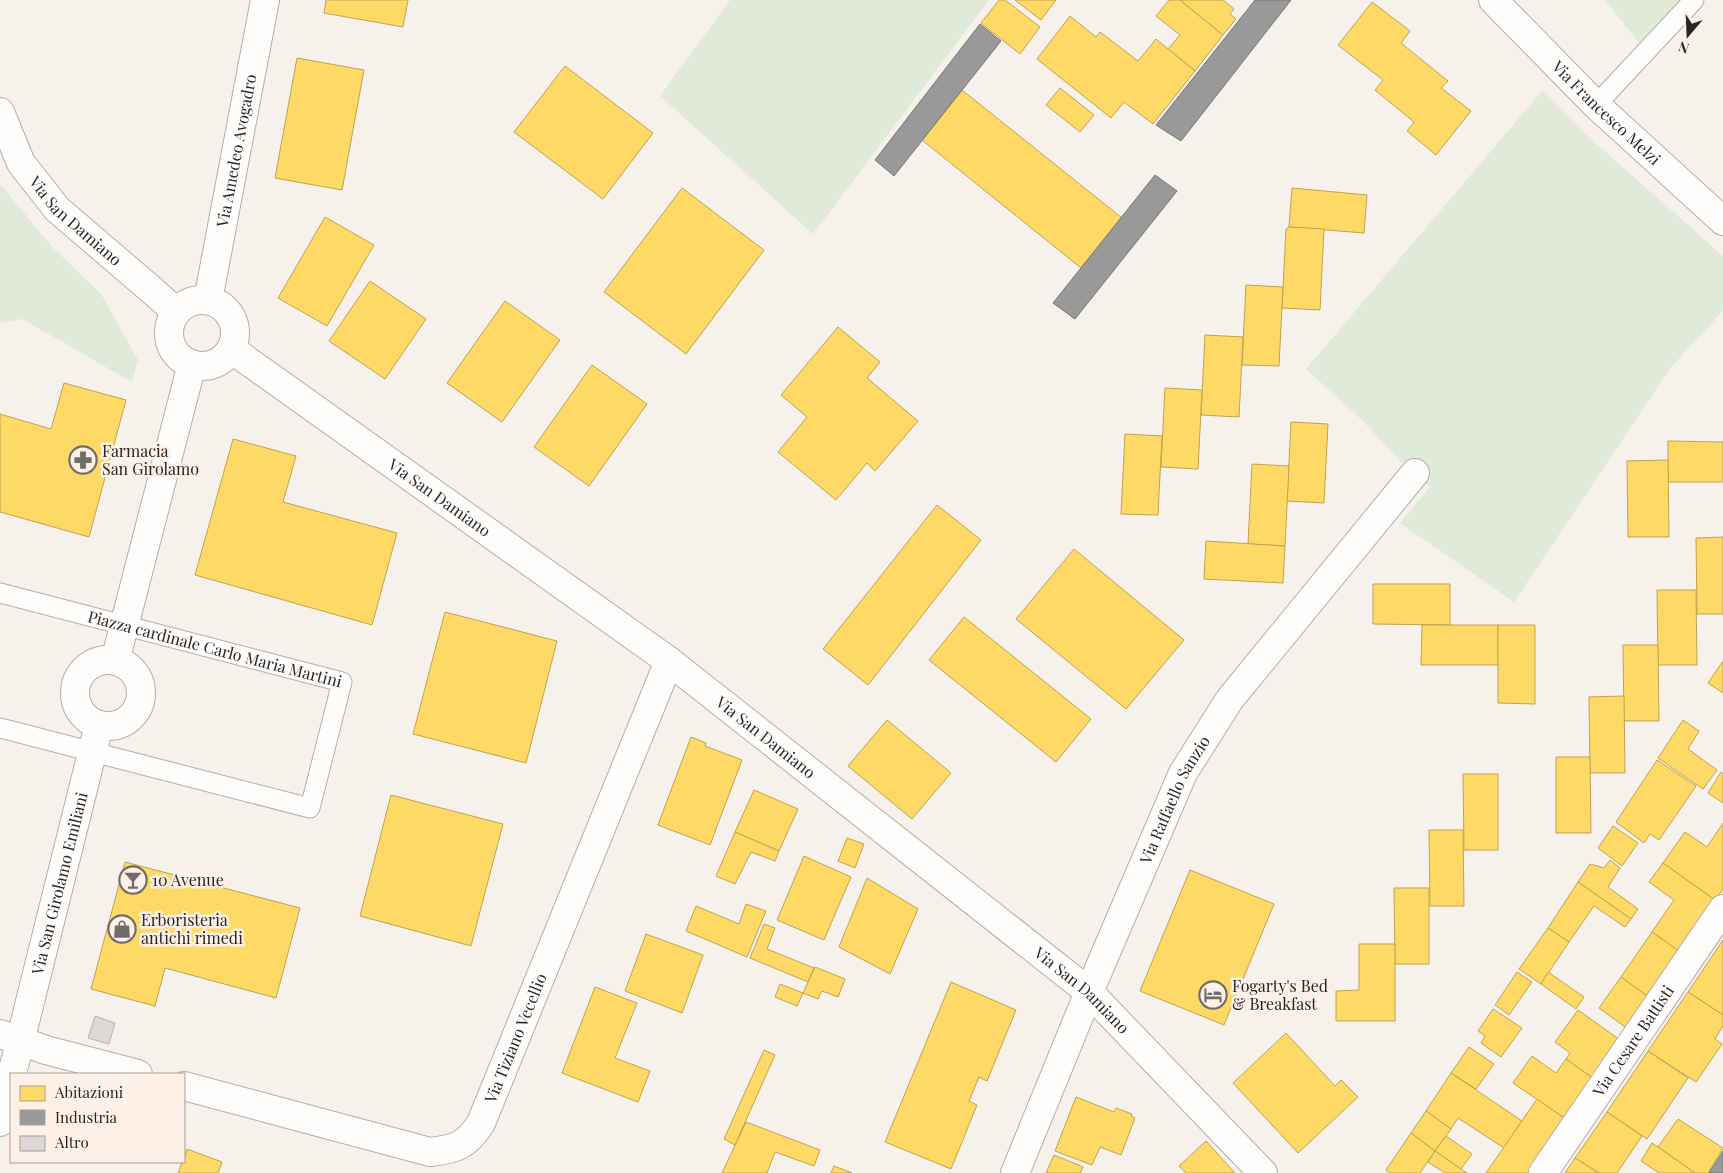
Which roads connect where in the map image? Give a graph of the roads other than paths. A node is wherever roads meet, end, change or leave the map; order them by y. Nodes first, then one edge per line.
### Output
1 (265, 0) edge
2 (1493, 0) edge
3 (1694, 0) edge
4 (1596, 105) junction
5 (0, 112) edge
6 (1723, 221) edge
7 (208, 300) junction
8 (176, 312) junction
9 (231, 349) junction
10 (192, 364) junction
11 (1415, 473) dead end
12 (0, 593) edge
13 (124, 626) junction
14 (115, 661) junction
15 (669, 661) junction
16 (99, 725) junction
17 (0, 728) edge
18 (92, 752) junction
19 (1723, 909) edge
20 (1088, 992) junction
21 (10, 1037) edge
22 (134, 1073) edge
23 (185, 1086) edge
24 (0, 1122) edge
25 (1015, 1173) edge
26 (1263, 1173) edge
27 (1542, 1173) edge

1 - 7 street, Via Amedeo Avogadro
2 - 4 street, Via Francesco Melzi
3 - 4 lane
4 - 6 street, Via Francesco Melzi
5 - 8 street, Via San Damiano
7 - 8 street
7 - 9 street
8 - 10 street
9 - 10 street
9 - 15 street, Via San Damiano
10 - 13 street
11 - 20 street, Via Raffaello Sanzio
12 - 13 lane, Piazza cardinale Carlo Maria Martini
13 - 14 street
13 - 18 lane, Piazza cardinale Carlo Maria Martini
14 - 16 street
14 - 16 street
15 - 20 street, Via San Damiano
15 - 23 street, Via Tiziano Vecellio
16 - 18 street, Via San Girolamo Emiliani
17 - 18 lane, Piazza cardinale Carlo Maria Martini
18 - 21 street, Via San Girolamo Emiliani
19 - 27 street, Via Cesare Battisti
20 - 25 street, Via Raffaello Sanzio
20 - 26 street, Via San Damiano
21 - 22 street
21 - 24 street, Via San Girolamo Emiliani

